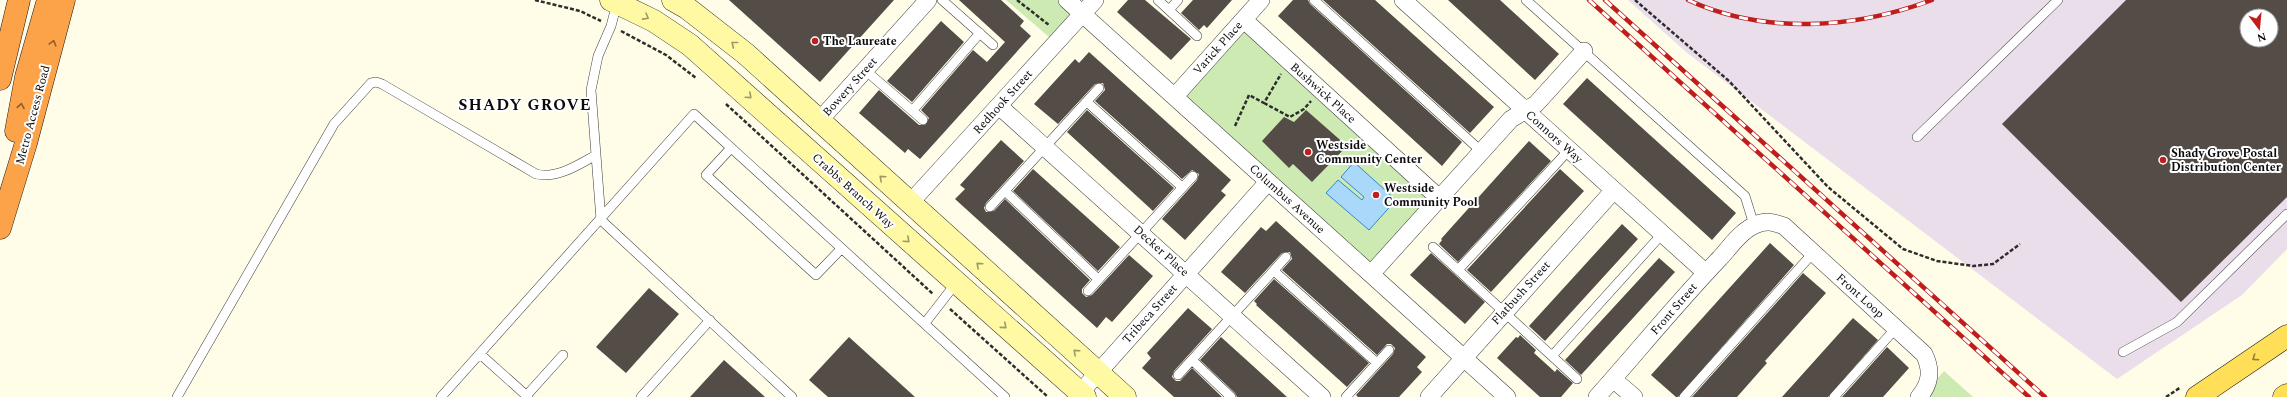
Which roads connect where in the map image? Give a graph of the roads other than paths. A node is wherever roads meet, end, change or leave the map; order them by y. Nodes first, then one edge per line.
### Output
1 (19, 0) edge
2 (48, 0) edge
3 (64, 0) edge
4 (673, 0) edge
5 (928, 0) edge
6 (942, 0) edge
7 (1067, 0) edge
8 (1095, 0) edge
9 (1158, 0) edge
10 (1178, 0) edge
11 (1261, 0) edge
12 (1314, 0) edge
13 (1403, 0) edge
14 (1526, 0) edge
15 (2058, 0) edge
16 (615, 1) edge
17 (1169, 10) junction
18 (1083, 14) junction
19 (1244, 20) junction
20 (980, 33) junction
21 (1197, 36) dead end
22 (992, 45) dead end
23 (1584, 51) junction
24 (866, 70) junction
25 (0, 79) edge
26 (1099, 88) dead end
27 (1176, 95) junction
28 (1087, 102) junction
29 (999, 106) junction
30 (913, 110) junction
31 (1525, 110) junction
32 (923, 120) dead end
33 (819, 121) junction
34 (1917, 137) dead end
35 (1045, 147) junction
36 (731, 148) junction
37 (1568, 150) junction
38 (1481, 151) junction
39 (596, 155) junction
40 (1193, 176) dead end
41 (1268, 182) junction
42 (1182, 187) junction
43 (1614, 190) junction
44 (1005, 191) junction
45 (1439, 198) junction
46 (910, 203) junction
47 (990, 207) dead end
48 (2287, 214) edge
49 (601, 220) junction
50 (1754, 225) junction
51 (0, 228) edge
52 (1140, 233) junction
53 (1662, 234) junction
54 (1432, 247) dead end
55 (841, 249) junction
56 (1813, 253) junction
57 (1286, 257) dead end
58 (1458, 270) junction
59 (1274, 271) junction
60 (1186, 273) junction
61 (1706, 273) junction
62 (1371, 274) junction
63 (1098, 279) junction
64 (956, 284) junction
65 (1088, 291) dead end
66 (1504, 312) junction
67 (1232, 316) junction
68 (710, 320) junction
69 (925, 323) junction
70 (1896, 328) junction
71 (2287, 336) edge
72 (1389, 350) dead end
73 (2123, 352) dead end
74 (480, 354) junction
75 (563, 355) dead end
76 (1552, 356) junction
77 (1464, 359) junction
78 (1192, 360) junction
79 (1377, 363) junction
80 (1099, 372) junction
81 (1178, 375) dead end
82 (1577, 379) dead end
83 (1613, 379) junction
84 (2287, 395) edge
85 (527, 396) edge
86 (1080, 396) edge
87 (177, 397) edge
88 (441, 397) edge
89 (641, 397) edge
90 (792, 397) edge
91 (1005, 397) edge
92 (1125, 397) edge
93 (1231, 397) edge
94 (1322, 397) edge
95 (1346, 397) edge
96 (1429, 397) edge
97 (1507, 397) edge
98 (1597, 397) edge
99 (1634, 397) edge
100 (1684, 397) edge
101 (1834, 397) edge
102 (1919, 397) edge
103 (2197, 397) edge
104 (2284, 397) edge

1 - 25 highway
51 -> 2 highway
51 -> 3 highway, Metro Access Road
33 -> 4 main road
5 - 24 street, Bowery Street
6 - 20 lane
7 - 18 street, Columbus Avenue
8 - 18 street, Redhook Street
9 - 17 lane
10 - 17 lane
11 - 19 street, Varick Place
12 - 38 lane
13 - 31 street, Connors Way
14 - 23 lane
15 - 34 lane
16 - 39 lane
16 -> 64 main road, Crabbs Branch Way
17 - 21 lane
18 - 27 street, Columbus Avenue
18 - 29 street, Redhook Street
19 - 27 street, Varick Place
19 - 45 street, Bushwick Place
20 - 22 lane
20 - 30 lane
23 - 31 street
23 - 50 lane
24 - 30 lane
24 - 33 street, Bowery Street
26 - 28 lane
27 - 41 street, Columbus Avenue
28 - 35 lane
28 - 42 lane
29 - 35 street, Decker Place
29 - 46 street, Redhook Street
30 - 32 lane
31 - 37 street, Connors Way
31 - 38 street
46 -> 33 main road
35 - 44 lane
35 - 52 street, Decker Place
36 - 49 lane
36 - 55 lane
36 - 55 lane
37 - 43 street, Connors Way
37 - 58 lane
38 - 45 street
39 - 49 lane
39 - 87 lane
40 - 42 lane
41 - 60 street, Tribeca Street
41 - 62 street, Columbus Avenue
42 - 52 lane
43 - 53 street, Connors Way
43 - 66 street, Flatbush Street
44 - 47 lane
44 - 63 lane
45 - 62 street
80 -> 46 main road
48 - 73 lane
49 - 68 lane
49 - 74 lane
50 - 56 street, Front Loop
50 - 61 street, Front Street
52 - 60 street, Decker Place
52 - 63 lane
53 - 61 street, Connors Way
53 - 76 lane
54 - 58 lane
55 - 69 lane
56 - 70 street, Front Loop
56 - 100 lane
57 - 59 lane
58 - 66 lane
59 - 67 lane
59 - 79 lane
60 - 67 street, Decker Place
60 - 80 street, Tribeca Street
61 - 83 street, Front Street
62 - 77 street, Columbus Avenue
63 - 65 lane
64 - 69 lane
64 -> 86 main road, Crabbs Branch Way
66 - 76 lane
66 - 77 street, Flatbush Street
67 - 78 lane
67 - 94 street, Decker Place
68 - 89 lane
68 - 90 lane
69 - 91 lane
70 - 101 lane
70 - 102 street, Front Loop
71 -> 103 main road
72 - 79 lane
74 - 85 lane
74 - 88 lane
75 - 85 lane
76 - 82 lane
77 - 96 street, Flatbush Street
77 - 97 street, Columbus Avenue
78 - 81 lane
78 - 93 lane
79 - 95 lane
80 - 86 street, Tribeca Street
80 - 92 main road
83 - 98 street, Front Street
83 - 99 street
84 - 104 main road

